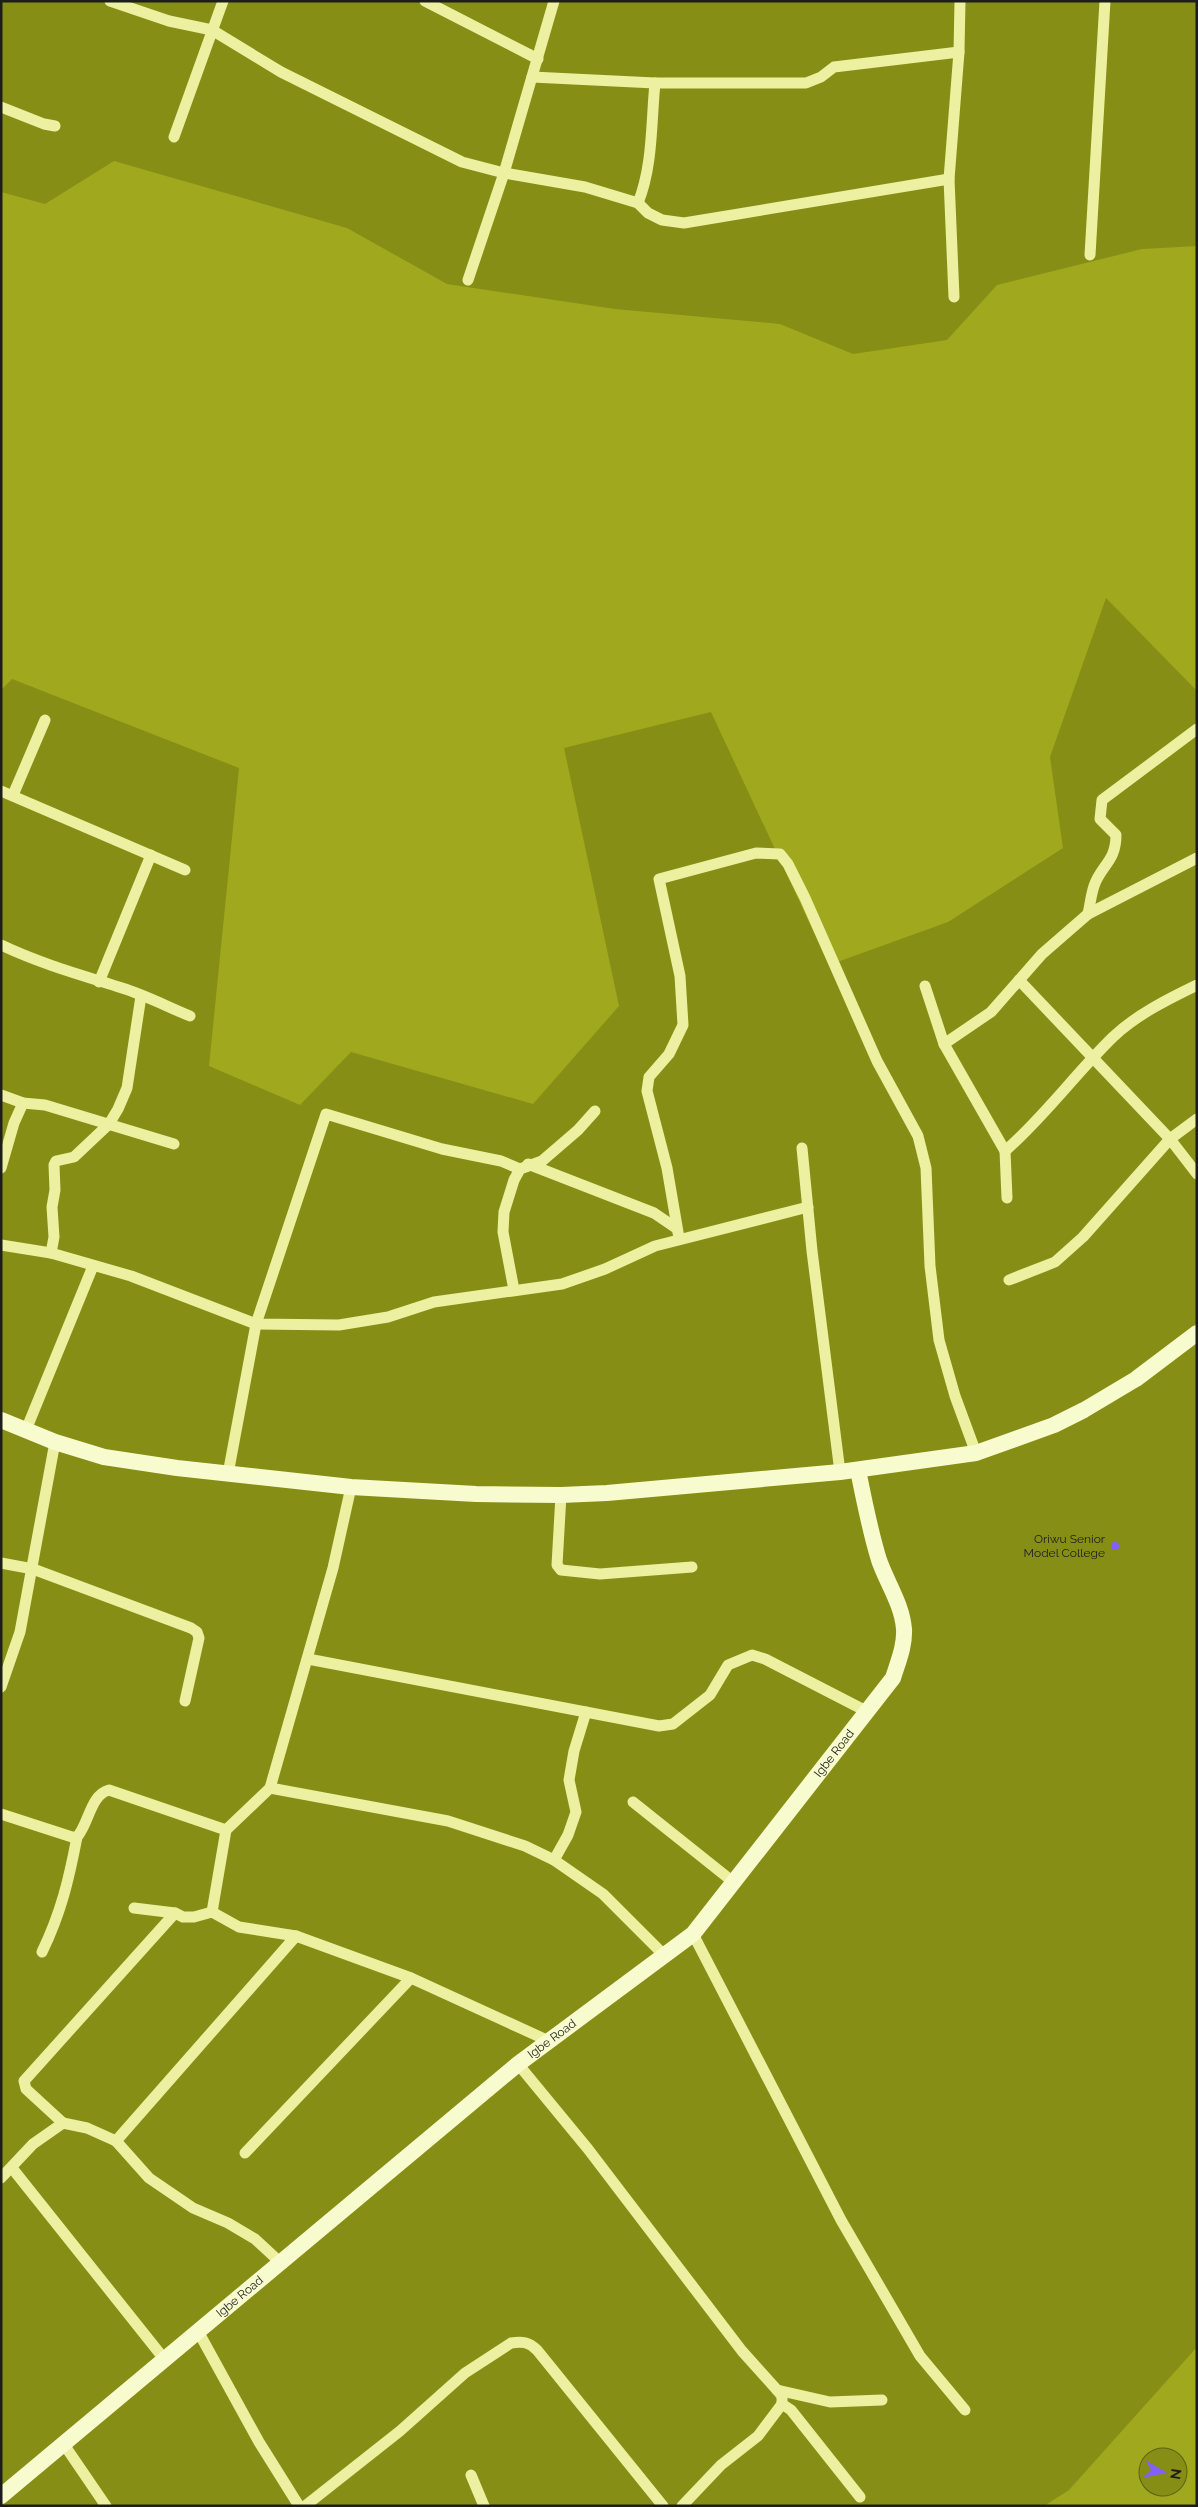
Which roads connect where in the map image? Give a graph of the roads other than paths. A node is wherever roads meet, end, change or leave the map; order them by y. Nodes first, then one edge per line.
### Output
1 (110, 1) edge
2 (223, 1) edge
3 (425, 1) edge
4 (554, 1) edge
5 (960, 1) edge
6 (1105, 1) edge
7 (212, 30) junction
8 (959, 52) junction
9 (538, 59) junction
10 (532, 77) junction
11 (655, 83) junction
12 (1, 107) edge
13 (55, 126) dead end
14 (174, 137) dead end
15 (504, 174) junction
16 (949, 178) junction
17 (638, 204) junction
18 (1090, 255) dead end
19 (468, 280) dead end
20 (954, 297) dead end
21 (45, 720) dead end
22 (1197, 729) edge
23 (1, 790) edge
24 (13, 795) junction
25 (151, 855) junction
26 (1197, 858) edge
27 (186, 870) dead end
28 (1088, 914) junction
29 (1, 945) edge
30 (1019, 980) junction
31 (99, 982) junction
32 (1197, 985) edge
33 (925, 986) dead end
34 (141, 996) junction
35 (190, 1016) dead end
36 (944, 1044) junction
37 (1092, 1058) junction
38 (1, 1095) edge
39 (23, 1103) junction
40 (595, 1111) dead end
41 (1197, 1119) edge
42 (109, 1124) junction
43 (1170, 1140) junction
44 (174, 1144) dead end
45 (802, 1148) dead end
46 (1005, 1151) junction
47 (524, 1167) junction
48 (1, 1168) edge
49 (1197, 1174) edge
50 (1007, 1198) dead end
51 (808, 1207) junction
52 (678, 1233) junction
53 (1, 1245) edge
54 (51, 1253) junction
55 (93, 1266) junction
56 (1009, 1280) dead end
57 (514, 1290) junction
58 (256, 1324) junction
59 (1197, 1333) edge
60 (1, 1420) edge
61 (26, 1430) junction
62 (56, 1442) junction
63 (976, 1453) junction
64 (858, 1470) junction
65 (840, 1472) junction
66 (228, 1474) junction
67 (351, 1487) junction
68 (561, 1495) junction
69 (1, 1563) edge
70 (692, 1567) dead end
71 (33, 1569) junction
72 (308, 1658) junction
73 (1, 1687) edge
74 (185, 1701) dead end
75 (866, 1711) junction
76 (586, 1712) junction
77 (270, 1788) junction
78 (633, 1802) dead end
79 (1, 1814) edge
80 (226, 1830) junction
81 (77, 1837) junction
82 (554, 1860) junction
83 (732, 1881) junction
84 (134, 1908) dead end
85 (212, 1912) junction
86 (175, 1914) junction
87 (692, 1934) junction
88 (296, 1936) junction
89 (42, 1952) dead end
90 (663, 1954) junction
91 (411, 1978) junction
92 (550, 2042) junction
93 (518, 2064) junction
94 (63, 2123) junction
95 (116, 2142) junction
96 (245, 2153) dead end
97 (12, 2168) junction
98 (1, 2178) edge
99 (282, 2264) junction
100 (199, 2333) junction
101 (165, 2360) junction
102 (778, 2390) junction
103 (882, 2400) dead end
104 (782, 2404) junction
105 (965, 2410) dead end
106 (63, 2442) junction
107 (471, 2475) dead end
108 (1, 2496) edge
109 (860, 2497) dead end
110 (106, 2506) edge
111 (299, 2506) edge
112 (305, 2506) edge
113 (484, 2506) edge
114 (663, 2506) edge
115 (682, 2506) edge

1 - 7 street
2 - 7 street
3 - 9 street
4 - 9 street
5 - 8 street
6 - 18 street
7 - 14 street
7 - 15 street
8 - 11 street
8 - 16 street
9 - 10 street
10 - 11 street
10 - 15 street
11 - 17 street
12 - 13 street
15 - 17 street
15 - 19 street
16 - 17 street
16 - 20 street
21 - 24 street
22 - 28 street
23 - 24 street
24 - 25 street
25 - 27 street
25 - 31 street
26 - 28 street
28 - 30 street
29 - 31 street
30 - 36 street
30 - 37 street
31 - 34 street
32 - 37 street
33 - 36 street
34 - 35 street
34 - 42 street
36 - 46 street
37 - 43 street
37 - 46 street
38 - 39 street
39 - 42 street
39 - 48 street
40 - 47 street
41 - 43 street
42 - 44 street
42 - 54 street
43 - 49 street
43 - 56 street
45 - 51 street
46 - 50 street
47 - 52 street
47 - 57 street
47 - 58 street
51 - 52 street
51 - 65 street
52 - 57 street
52 - 63 street
53 - 54 street
54 - 55 street
55 - 58 street
55 - 61 street
57 - 58 street
58 - 66 street
59 - 63 street
60 - 61 street
61 - 62 street
62 - 66 street
62 - 71 street
63 - 64 street
64 - 65 street
64 - 75 street, Igbe Road
65 - 68 street
66 - 67 street
67 - 68 street
67 - 72 street
68 - 70 street
69 - 71 street
71 - 73 street
71 - 74 street
72 - 76 street
72 - 77 street
75 - 76 street
75 - 83 street, Igbe Road
76 - 82 street
77 - 80 street
77 - 82 street
78 - 83 street
79 - 81 street
80 - 81 street
80 - 85 street
81 - 89 street
82 - 90 street
83 - 87 street, Igbe Road
84 - 86 street
85 - 86 street
85 - 88 street
86 - 94 street
87 - 90 street, Igbe Road
87 - 105 street
88 - 91 street
88 - 95 street
90 - 92 street, Igbe Road
91 - 92 street
91 - 96 street
92 - 93 street, Igbe Road
93 - 99 street, Igbe Road
93 - 102 street
94 - 95 street
94 - 97 street
95 - 99 street
97 - 98 street
97 - 101 street
99 - 100 street, Igbe Road
100 - 101 street, Igbe Road
100 - 111 street
101 - 106 street, Igbe Road
102 - 103 street
102 - 104 street
104 - 109 street
104 - 115 street
106 - 108 street, Igbe Road
106 - 110 street
107 - 113 street
112 - 114 street

